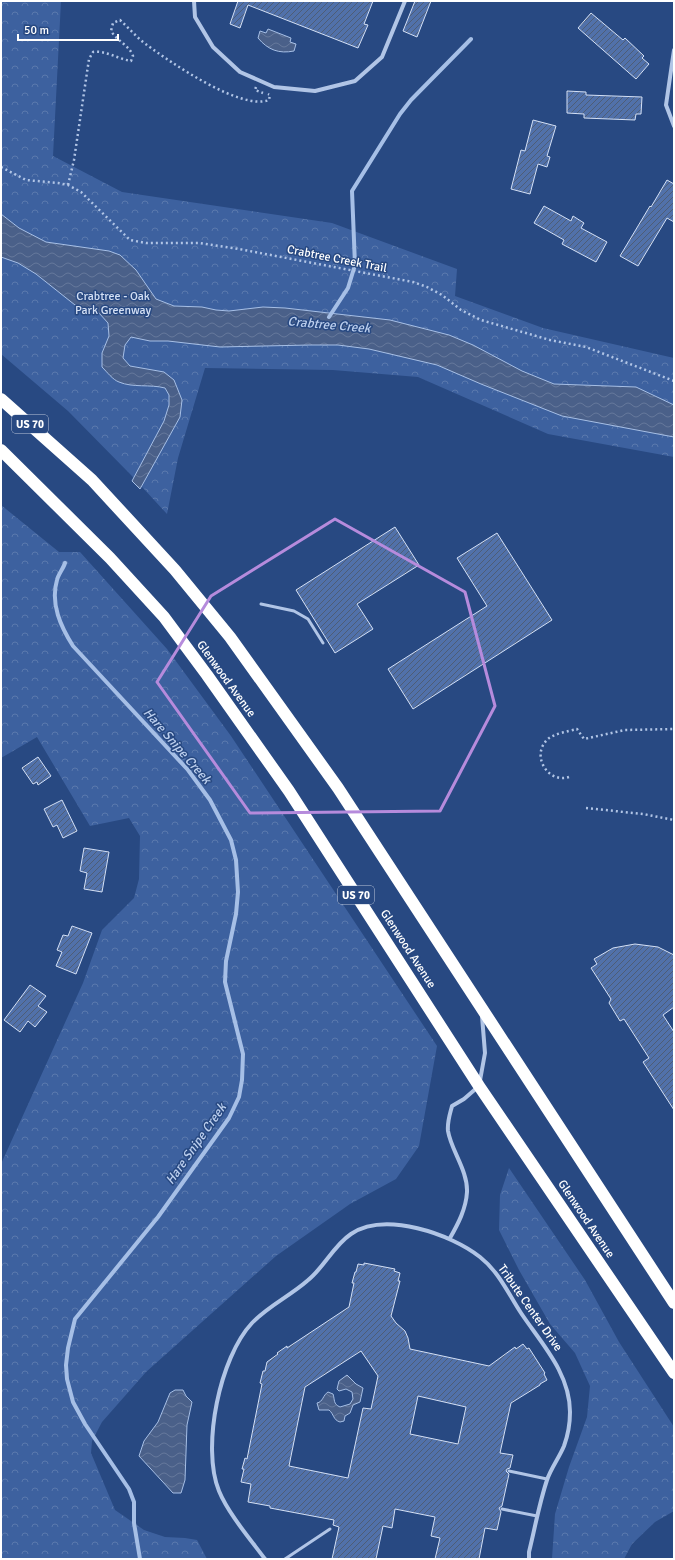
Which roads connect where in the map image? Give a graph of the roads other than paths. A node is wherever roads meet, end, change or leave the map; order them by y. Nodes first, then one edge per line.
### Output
1 (194, 1) edge
2 (405, 1) edge
3 (674, 50) edge
4 (674, 126) edge
5 (1, 399) edge
6 (1, 450) edge
7 (261, 604) dead end
8 (323, 644) dead end
9 (481, 1009) junction
10 (479, 1086) junction
11 (450, 1238) junction
12 (674, 1303) edge
13 (674, 1373) edge
14 (509, 1471) dead end
15 (547, 1479) junction
16 (502, 1509) dead end
17 (537, 1516) junction
18 (330, 1529) dead end
19 (265, 1559) edge
20 (285, 1559) edge
21 (529, 1559) edge

1 - 2 street
3 - 4 street
5 - 9 highway, US 70
6 - 10 highway, Glenwood Avenue / US 70
7 - 8 lane
9 - 10 street
9 - 12 highway, US 70
10 - 11 street
10 - 13 highway, Glenwood Avenue / US 70
11 - 15 street, Tribute Center Drive
11 - 19 street, Tribute Center Drive
14 - 15 lane
15 - 17 street, Tribute Center Drive
16 - 17 lane
17 - 21 street, Tribute Center Drive
18 - 20 lane

